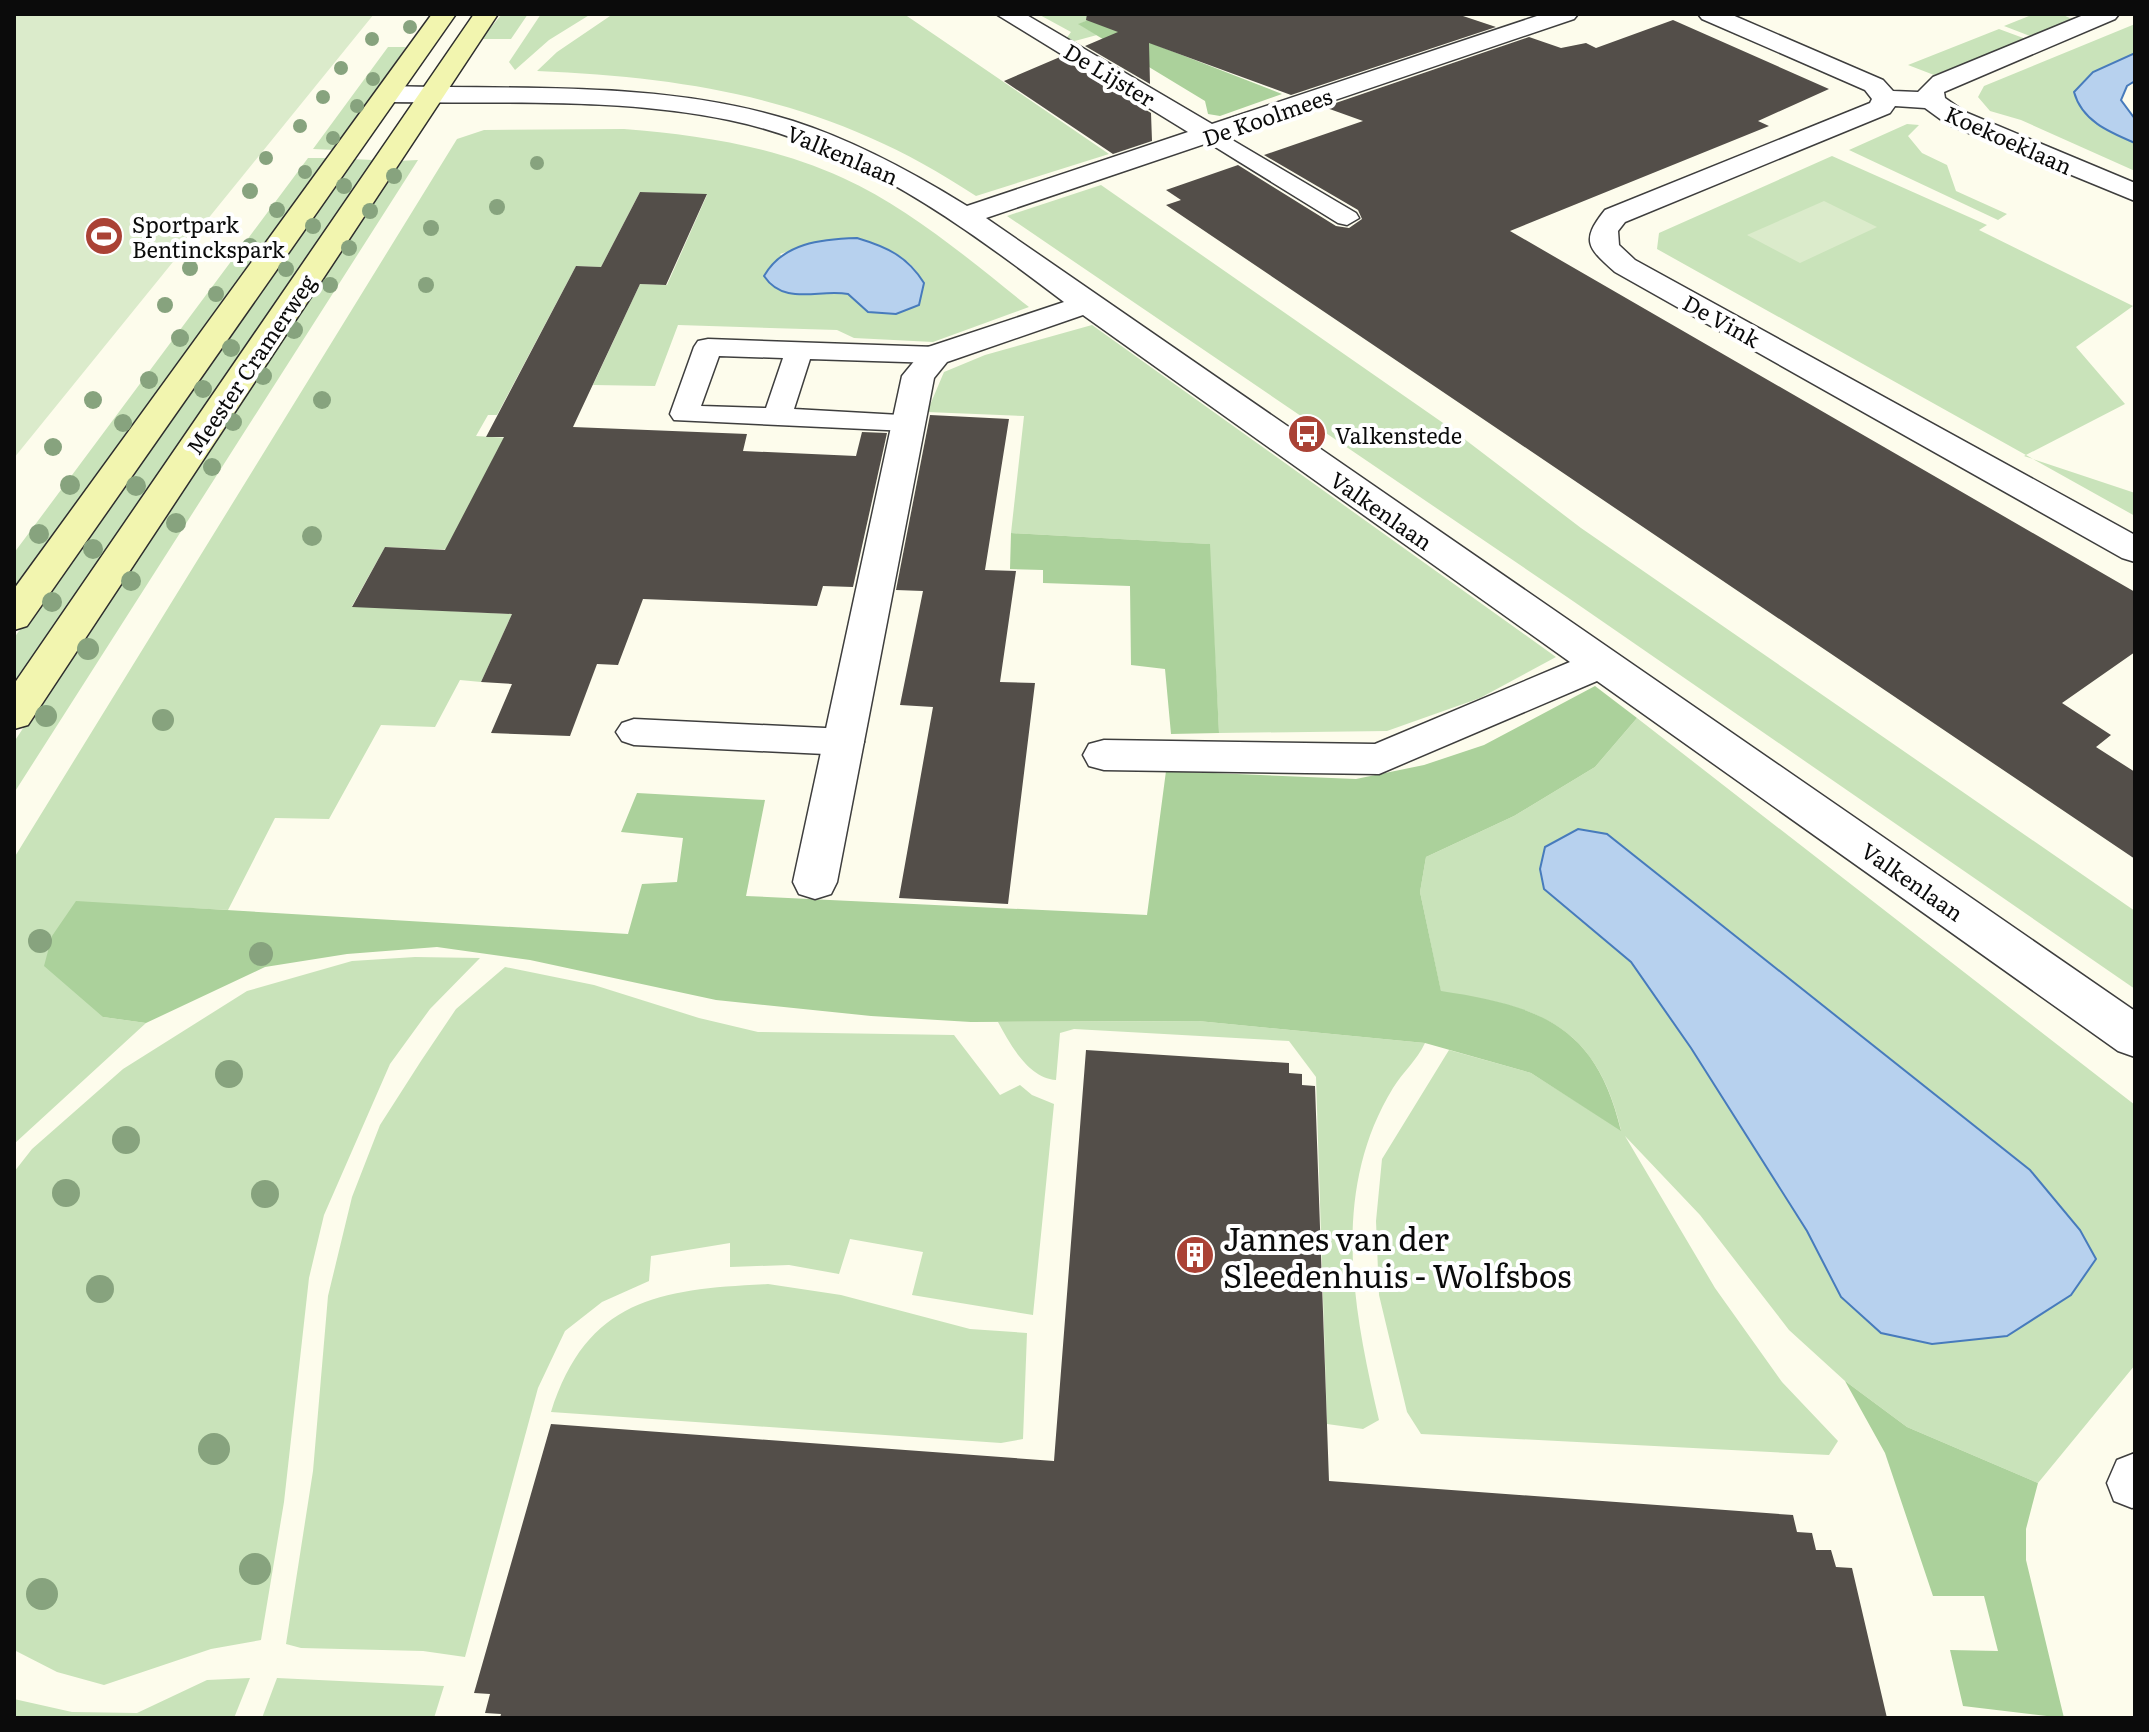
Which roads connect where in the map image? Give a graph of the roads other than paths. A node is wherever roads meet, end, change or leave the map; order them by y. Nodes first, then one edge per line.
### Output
1 (444, 14) edge
2 (486, 14) edge
3 (1008, 14) edge
4 (1566, 14) edge
5 (1710, 14) edge
6 (2107, 14) edge
7 (389, 94) junction
8 (431, 96) junction
9 (1885, 98) junction
10 (1932, 101) junction
11 (1212, 135) junction
12 (2135, 193) edge
13 (967, 215) junction
14 (1347, 218) dead end
15 (1087, 304) junction
16 (799, 350) junction
17 (936, 355) junction
18 (777, 418) junction
19 (908, 422) junction
20 (2135, 550) edge
21 (14, 617) edge
22 (1603, 663) junction
23 (14, 715) edge
24 (634, 732) dead end
25 (846, 742) junction
26 (1104, 755) dead end
27 (815, 882) dead end
28 (2135, 1037) edge

1 - 7 main road, Meester Cramerweg
2 - 8 main road, Meester Cramerweg
3 - 11 street, De Lijster
4 - 11 street, De Koolmees
5 - 9 street
6 - 10 street
7 - 8 street, Valkenlaan
7 - 21 main road, Meester Cramerweg
8 - 13 street, Valkenlaan
8 - 23 main road, Meester Cramerweg
9 - 10 street, Koekoeklaan
9 - 20 street, De Vink
10 - 12 street, Koekoeklaan
11 - 13 street, De Koolmees
11 - 14 lane
13 - 15 street, Valkenlaan
15 - 17 street
15 - 22 street, Valkenlaan
16 - 17 lane
16 - 18 lane
16 - 18 lane
17 - 19 street
18 - 19 lane
19 - 25 street
22 - 26 street
22 - 28 street, Valkenlaan
24 - 25 lane
25 - 27 street

